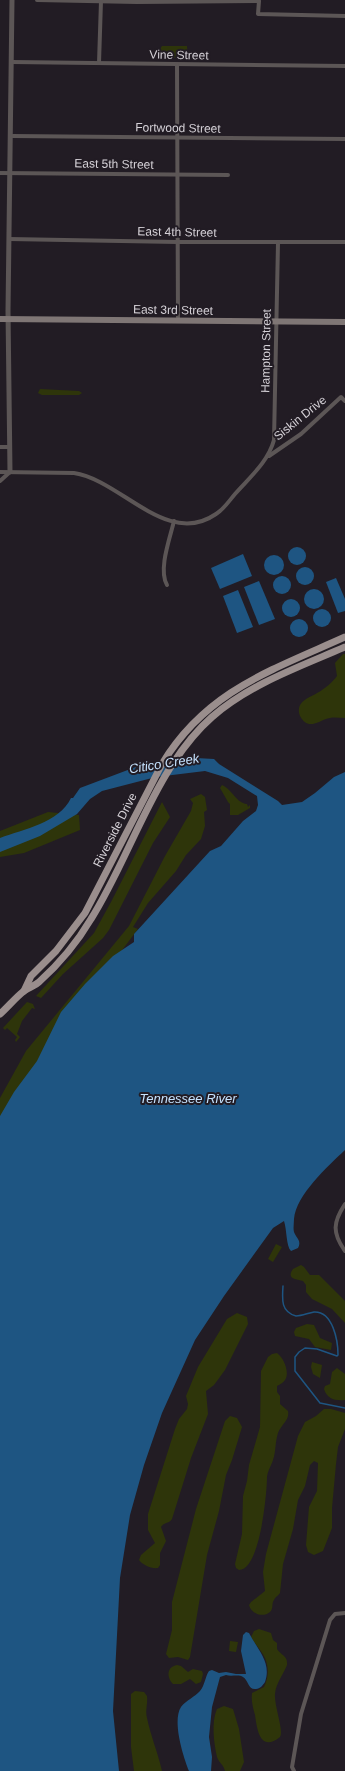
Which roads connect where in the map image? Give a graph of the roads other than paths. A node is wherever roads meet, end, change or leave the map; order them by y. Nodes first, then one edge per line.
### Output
1 (12, 0) edge
2 (37, 0) edge
3 (101, 1) junction
4 (137, 1) edge
5 (345, 16) edge
6 (12, 62) junction
7 (99, 64) junction
8 (178, 65) junction
9 (345, 66) edge
10 (12, 136) junction
11 (177, 138) junction
12 (345, 139) edge
13 (11, 172) junction
14 (0, 173) edge
15 (178, 174) junction
16 (228, 175) dead end
17 (9, 239) junction
18 (177, 242) junction
19 (345, 242) edge
20 (278, 243) junction
21 (0, 319) edge
22 (9, 319) junction
23 (178, 321) junction
24 (277, 322) junction
25 (345, 322) edge
26 (345, 401) edge
27 (0, 447) edge
28 (10, 448) junction
29 (267, 458) junction
30 (0, 472) edge
31 (10, 472) junction
32 (0, 481) edge
33 (174, 521) junction
34 (167, 585) dead end
35 (345, 637) edge
36 (342, 648) edge
37 (24, 991) junction
38 (0, 1014) edge
39 (345, 1204) edge
40 (345, 1251) edge
41 (345, 1613) edge
42 (294, 1771) edge

1 - 6 street
2 - 3 street
3 - 4 street
3 - 7 street
4 - 5 street
6 - 7 street, Vine Street
6 - 10 street
7 - 8 street, Vine Street
8 - 9 street, Vine Street
8 - 11 street
10 - 11 street, Fortwood Street
10 - 13 street
11 - 12 street, Fortwood Street
11 - 15 street
13 - 14 street, East 5th Street
13 - 15 street, East 5th Street
13 - 17 street
15 - 16 street, East 5th Street
15 - 18 street
17 - 18 street, East 4th Street
17 - 22 street
18 - 20 street, East 4th Street
18 - 23 street
19 - 20 street, East 4th Street
20 - 24 street, Hampton Street
21 - 22 main road, East 3rd Street
22 - 23 main road, East 3rd Street
22 - 28 street
23 - 24 main road, East 3rd Street
24 - 25 main road, East 3rd Street
24 - 29 street, Hampton Street
26 - 29 street, Siskin Drive
27 - 28 street
28 - 31 street
29 - 33 street
30 - 31 street
31 - 32 street
31 - 33 street
33 - 34 street
35 - 37 main road, Riverside Drive
36 - 37 main road, Riverside Drive
37 - 38 main road, Riverside Drive
39 - 40 street
41 - 42 street

